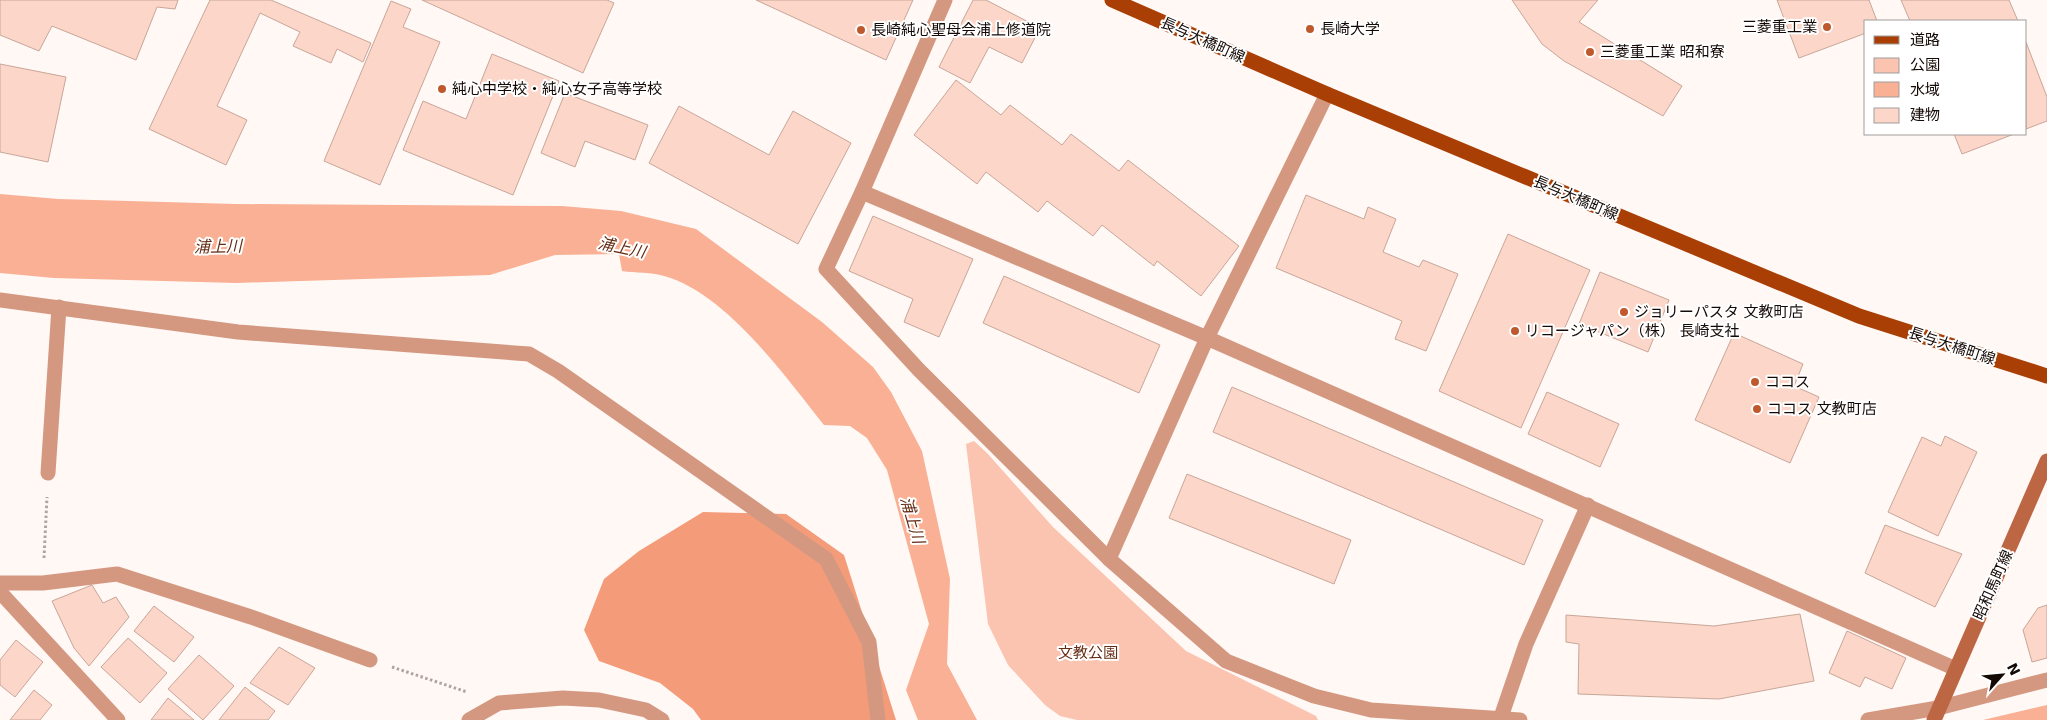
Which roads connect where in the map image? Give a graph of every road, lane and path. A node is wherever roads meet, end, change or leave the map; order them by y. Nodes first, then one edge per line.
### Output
1 (946, 0) edge
2 (1112, 0) edge
3 (1327, 94) junction
4 (862, 192) junction
5 (0, 300) edge
6 (59, 307) junction
7 (1207, 338) junction
8 (2047, 376) edge
9 (2047, 461) edge
10 (48, 474) joint
11 (1588, 505) junction
12 (1109, 559) junction
13 (0, 583) edge
14 (43, 583) junction
15 (0, 592) edge
16 (370, 660) joint
17 (1956, 669) junction
18 (2047, 680) edge
19 (499, 703) junction
20 (1936, 714) edge
21 (479, 717) edge
22 (118, 720) edge
23 (662, 720) edge
24 (878, 720) edge
25 (1500, 720) edge
26 (1520, 720) edge
27 (1868, 720) edge

1 - 4 street
2 - 3 main road, 長与大橋町線
3 - 7 street
3 - 8 main road, 長与大橋町線
4 - 7 street
4 - 12 street
5 - 6 street
6 - 10 street
6 - 24 street
7 - 11 street
7 - 12 street
9 - 17 main road, 昭和馬町線
10 - 14 path
11 - 17 street
11 - 25 street
12 - 25 street
13 - 14 street
14 - 16 street
15 - 22 street
16 - 19 path
17 - 20 main road, 昭和馬町線
18 - 20 street
19 - 21 street
19 - 23 street
20 - 27 street
25 - 26 street

